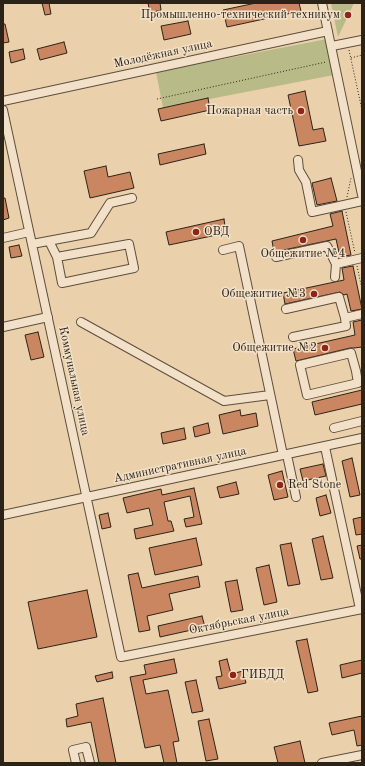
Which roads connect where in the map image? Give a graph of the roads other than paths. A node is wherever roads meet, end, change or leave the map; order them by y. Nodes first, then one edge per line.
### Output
1 (322, 3) edge
2 (328, 31) junction
3 (362, 40) edge
4 (332, 46) junction
5 (3, 101) edge
6 (3, 110) edge
7 (298, 160) dead end
8 (361, 185) edge
9 (362, 195) edge
10 (132, 198) dead end
11 (362, 201) edge
12 (29, 232) junction
13 (3, 238) edge
14 (49, 241) junction
15 (32, 244) junction
16 (223, 250) dead end
17 (57, 257) junction
18 (276, 257) dead end
19 (362, 258) edge
20 (336, 264) junction
21 (335, 277) dead end
22 (286, 309) dead end
23 (362, 314) edge
24 (48, 317) junction
25 (345, 318) junction
26 (81, 322) dead end
27 (3, 327) edge
28 (293, 337) dead end
29 (359, 370) edge
30 (270, 395) junction
31 (362, 421) edge
32 (334, 428) dead end
33 (362, 438) edge
34 (324, 447) junction
35 (285, 455) junction
36 (87, 497) junction
37 (296, 497) dead end
38 (3, 515) edge
39 (361, 609) edge
40 (121, 657) joint
41 (362, 755) edge
42 (76, 763) edge
43 (90, 763) edge
44 (322, 763) edge

1 - 2 street
2 - 4 street
2 - 5 street, Молодёжная улица
3 - 4 street
4 - 8 street
6 - 12 street, Коммунальная улица
7 - 11 street
8 - 9 street
10 - 14 street
12 - 13 street
12 - 15 street, Коммунальная улица
14 - 15 street
14 - 17 street
15 - 24 street, Коммунальная улица
16 - 30 street
17 - 17 street
18 - 20 street
19 - 20 street
20 - 21 street
22 - 25 street
23 - 25 street
24 - 27 street
24 - 36 street, Коммунальная улица
25 - 28 street
26 - 30 street
29 - 29 street
30 - 35 street
31 - 32 street
33 - 34 street, Административная улица
34 - 35 street, Административная улица
34 - 39 street
35 - 36 street, Административная улица
35 - 37 street
36 - 38 street, Административная улица
36 - 40 street, Коммунальная улица
39 - 40 street, Октябрьская улица
41 - 44 street
42 - 43 street

